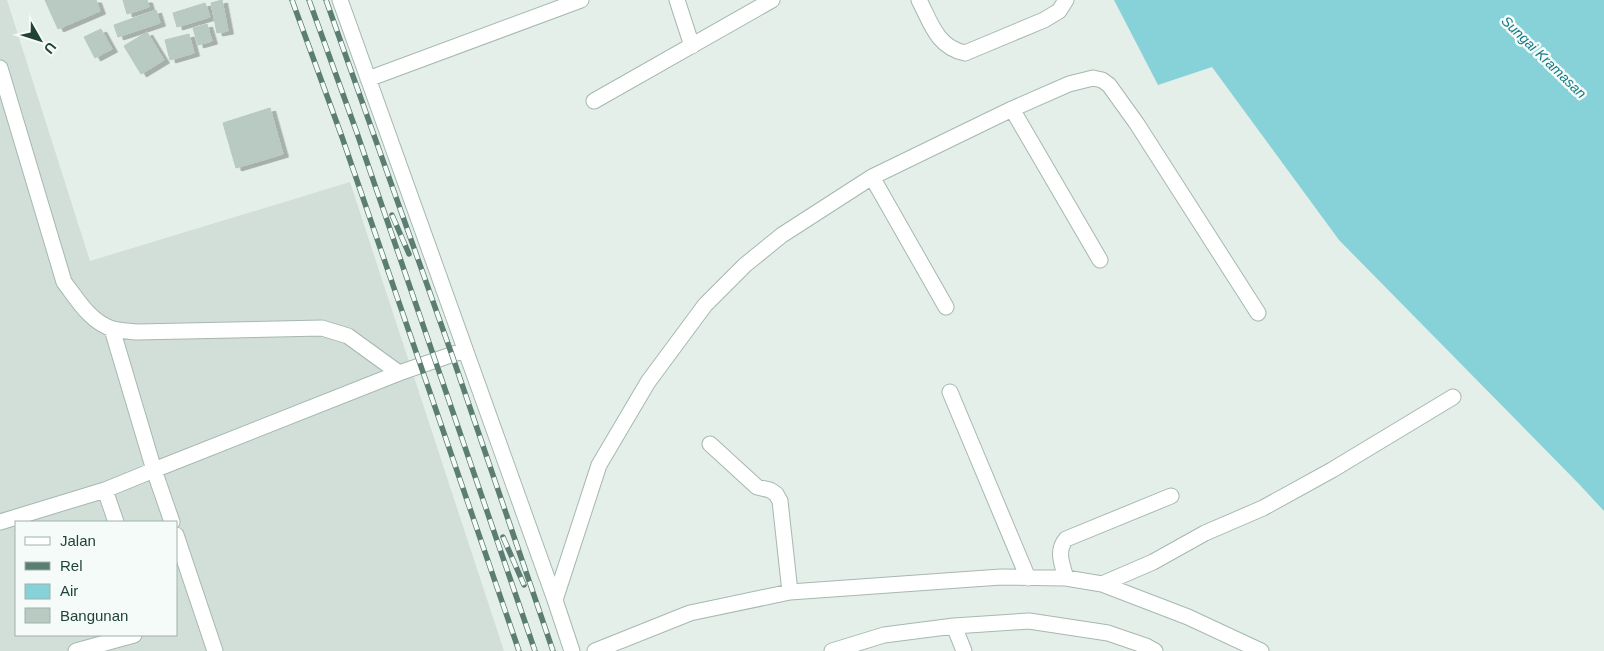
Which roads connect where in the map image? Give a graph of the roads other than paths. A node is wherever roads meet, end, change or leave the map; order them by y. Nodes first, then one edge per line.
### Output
1 (340, 0) edge
2 (582, 0) edge
3 (677, 0) edge
4 (772, 0) edge
5 (919, 0) edge
6 (1066, 0) edge
7 (692, 46) junction
8 (0, 68) edge
9 (368, 79) junction
10 (594, 102) dead end
11 (1012, 109) junction
12 (872, 177) junction
13 (1100, 260) dead end
14 (946, 307) dead end
15 (1258, 313) dead end
16 (112, 329) junction
17 (465, 350) junction
18 (399, 373) junction
19 (950, 392) dead end
20 (1453, 398) dead end
21 (710, 444) dead end
22 (154, 470) junction
23 (105, 490) junction
24 (1171, 496) dead end
25 (116, 521) edge
26 (172, 521) edge
27 (0, 522) edge
28 (178, 542) edge
29 (1028, 578) junction
30 (1066, 578) junction
31 (1102, 584) junction
32 (790, 592) junction
33 (555, 600) junction
34 (954, 626) junction
35 (133, 636) edge
36 (76, 651) edge
37 (215, 651) edge
38 (572, 651) edge
39 (595, 651) edge
40 (832, 651) edge
41 (964, 651) edge
42 (1154, 651) edge
43 (1261, 651) edge

1 - 9 street
2 - 9 street
3 - 7 street
4 - 7 street
5 - 6 street
7 - 10 street
8 - 16 street
9 - 17 street
11 - 12 street
11 - 13 street
11 - 15 street
12 - 14 street
12 - 33 street
16 - 18 street
16 - 22 street
17 - 18 street
17 - 33 street
18 - 22 street
19 - 29 street
20 - 31 street
21 - 32 street
22 - 23 street
22 - 26 street
23 - 25 street
23 - 27 street
24 - 30 street
28 - 37 street
29 - 30 street
29 - 32 street
30 - 31 street
31 - 43 street
32 - 39 street
33 - 38 street
34 - 40 street
34 - 41 street
34 - 42 street
35 - 36 street

